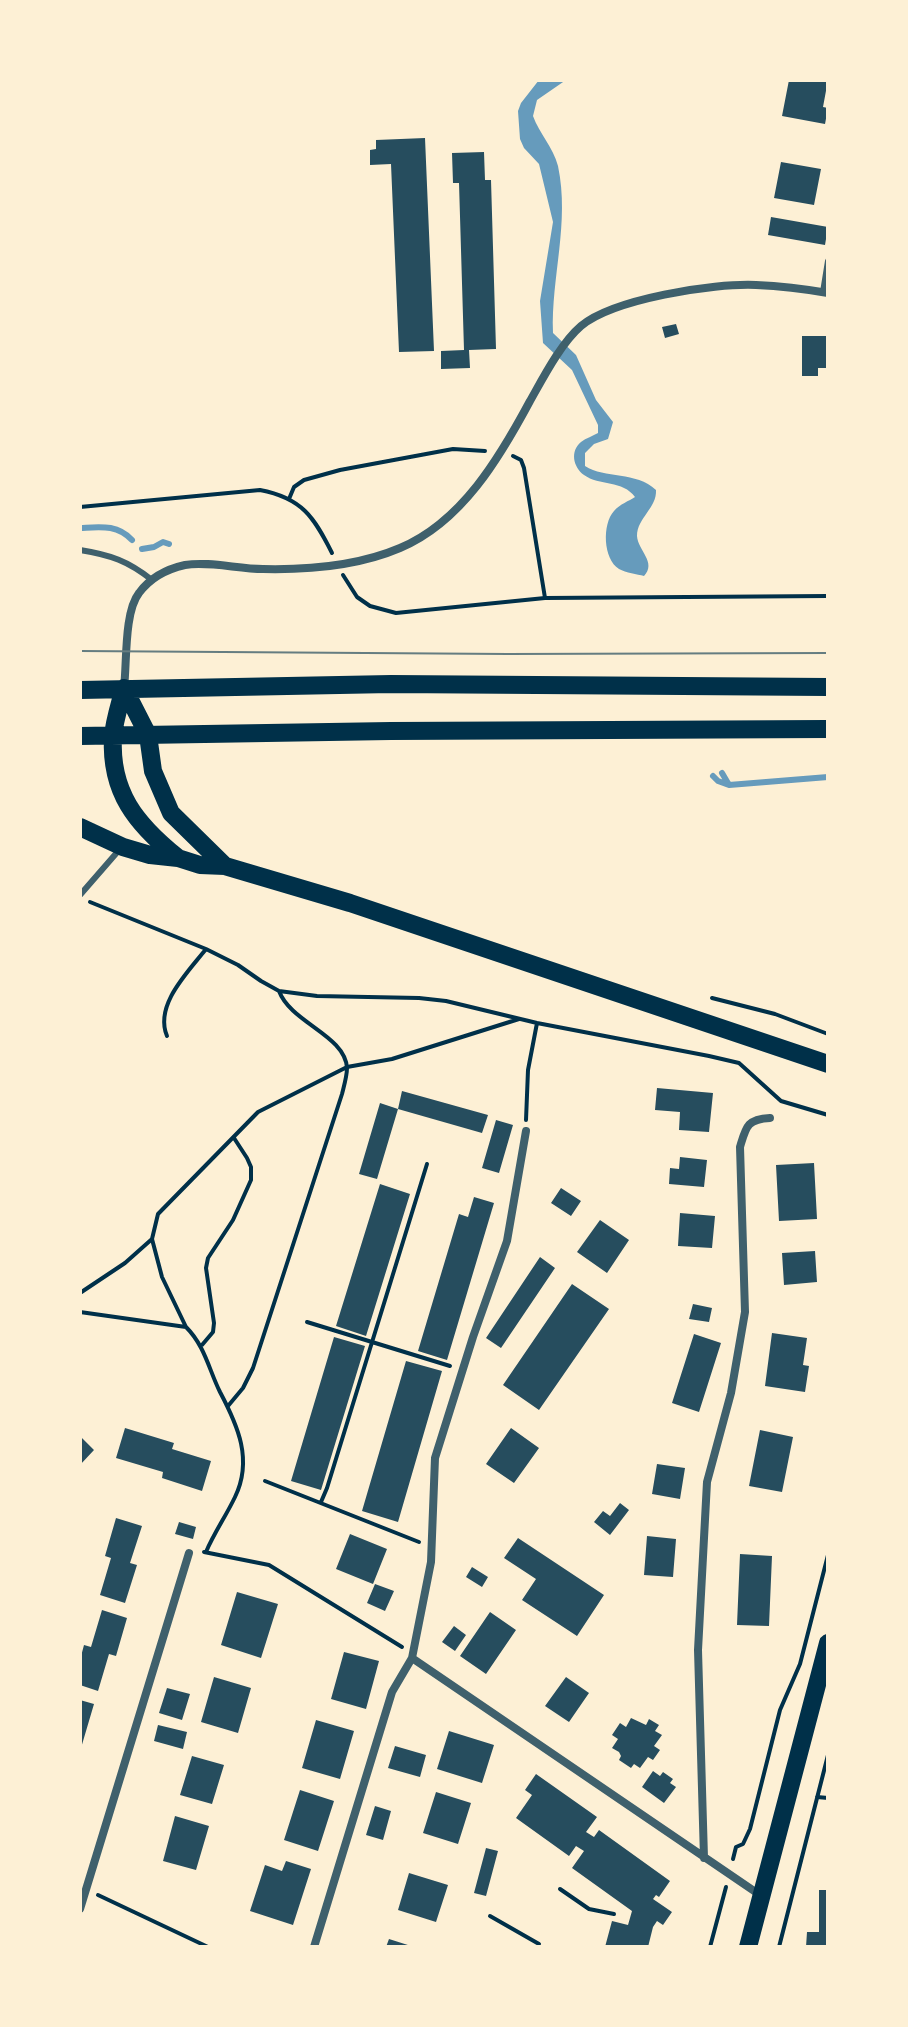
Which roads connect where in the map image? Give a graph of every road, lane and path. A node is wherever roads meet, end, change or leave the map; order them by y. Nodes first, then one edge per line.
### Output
1 (828, 261) edge
2 (826, 292) edge
3 (466, 448) dead end
4 (511, 454) dead end
5 (289, 499) junction
6 (80, 507) edge
7 (80, 550) edge
8 (338, 564) junction
9 (152, 580) junction
10 (828, 596) edge
11 (545, 598) junction
12 (828, 687) edge
13 (124, 688) junction
14 (80, 690) edge
15 (828, 729) edge
16 (113, 735) junction
17 (148, 735) junction
18 (80, 736) edge
19 (80, 827) edge
20 (123, 847) junction
21 (178, 858) junction
22 (225, 866) junction
23 (80, 896) edge
24 (206, 949) junction
25 (279, 991) junction
26 (712, 998) dead end
27 (521, 1018) junction
28 (537, 1023) junction
29 (828, 1034) edge
30 (167, 1036) dead end
31 (824, 1061) edge
32 (347, 1067) junction
33 (828, 1115) edge
34 (770, 1118) dead end
35 (526, 1131) joint
36 (234, 1138) junction
37 (427, 1164) dead end
38 (152, 1239) junction
39 (80, 1293) edge
40 (80, 1312) edge
41 (307, 1322) dead end
42 (186, 1327) junction
43 (372, 1342) junction
44 (201, 1346) junction
45 (462, 1370) junction
46 (228, 1406) junction
47 (265, 1481) dead end
48 (321, 1502) junction
49 (433, 1547) junction
50 (206, 1552) junction
51 (189, 1553) joint
52 (828, 1555) edge
53 (828, 1643) edge
54 (412, 1658) junction
55 (828, 1755) edge
56 (817, 1797) junction
57 (828, 1798) edge
58 (704, 1858) junction
59 (729, 1875) junction
60 (560, 1889) dead end
61 (87, 1891) junction
62 (761, 1896) junction
63 (80, 1909) edge
64 (614, 1914) dead end
65 (490, 1916) dead end
66 (535, 1945) edge
67 (208, 1947) edge
68 (314, 1947) edge
69 (710, 1947) edge
70 (748, 1947) edge
71 (779, 1947) edge

1 - 2 lane
2 - 8 street
3 - 5 path
4 - 11 path
5 - 6 path
5 - 8 path
7 - 9 lane
8 - 9 street
8 - 11 path
9 - 13 street
10 - 11 path
12 - 13 main road
13 - 14 main road
13 - 16 main road
13 - 17 main road
15 - 17 main road
16 - 17 main road
16 - 18 main road
16 - 21 main road
17 - 22 main road
19 - 20 main road
20 - 21 main road
20 - 23 lane
21 - 22 main road
22 - 31 main road
23 - 24 path
24 - 25 path
24 - 30 path
25 - 27 path
25 - 32 path
26 - 29 path
27 - 28 path
27 - 32 path
28 - 33 path
28 - 35 path
32 - 36 path
32 - 46 path
34 - 58 street
35 - 45 street
36 - 38 path
36 - 44 path
37 - 43 path
38 - 39 path
38 - 42 path
40 - 42 path
41 - 43 path
42 - 44 path
43 - 45 path
43 - 48 path
44 - 46 path
45 - 49 street
46 - 50 path
47 - 48 path
48 - 49 path
49 - 54 street
50 - 51 path
50 - 54 path
51 - 61 street
52 - 59 path
53 - 62 main road
54 - 58 street
54 - 68 street
55 - 56 path
56 - 57 path
56 - 71 path
58 - 59 street
59 - 62 street
59 - 69 path
60 - 64 path
61 - 63 street
61 - 67 path
62 - 70 main road
65 - 66 path

